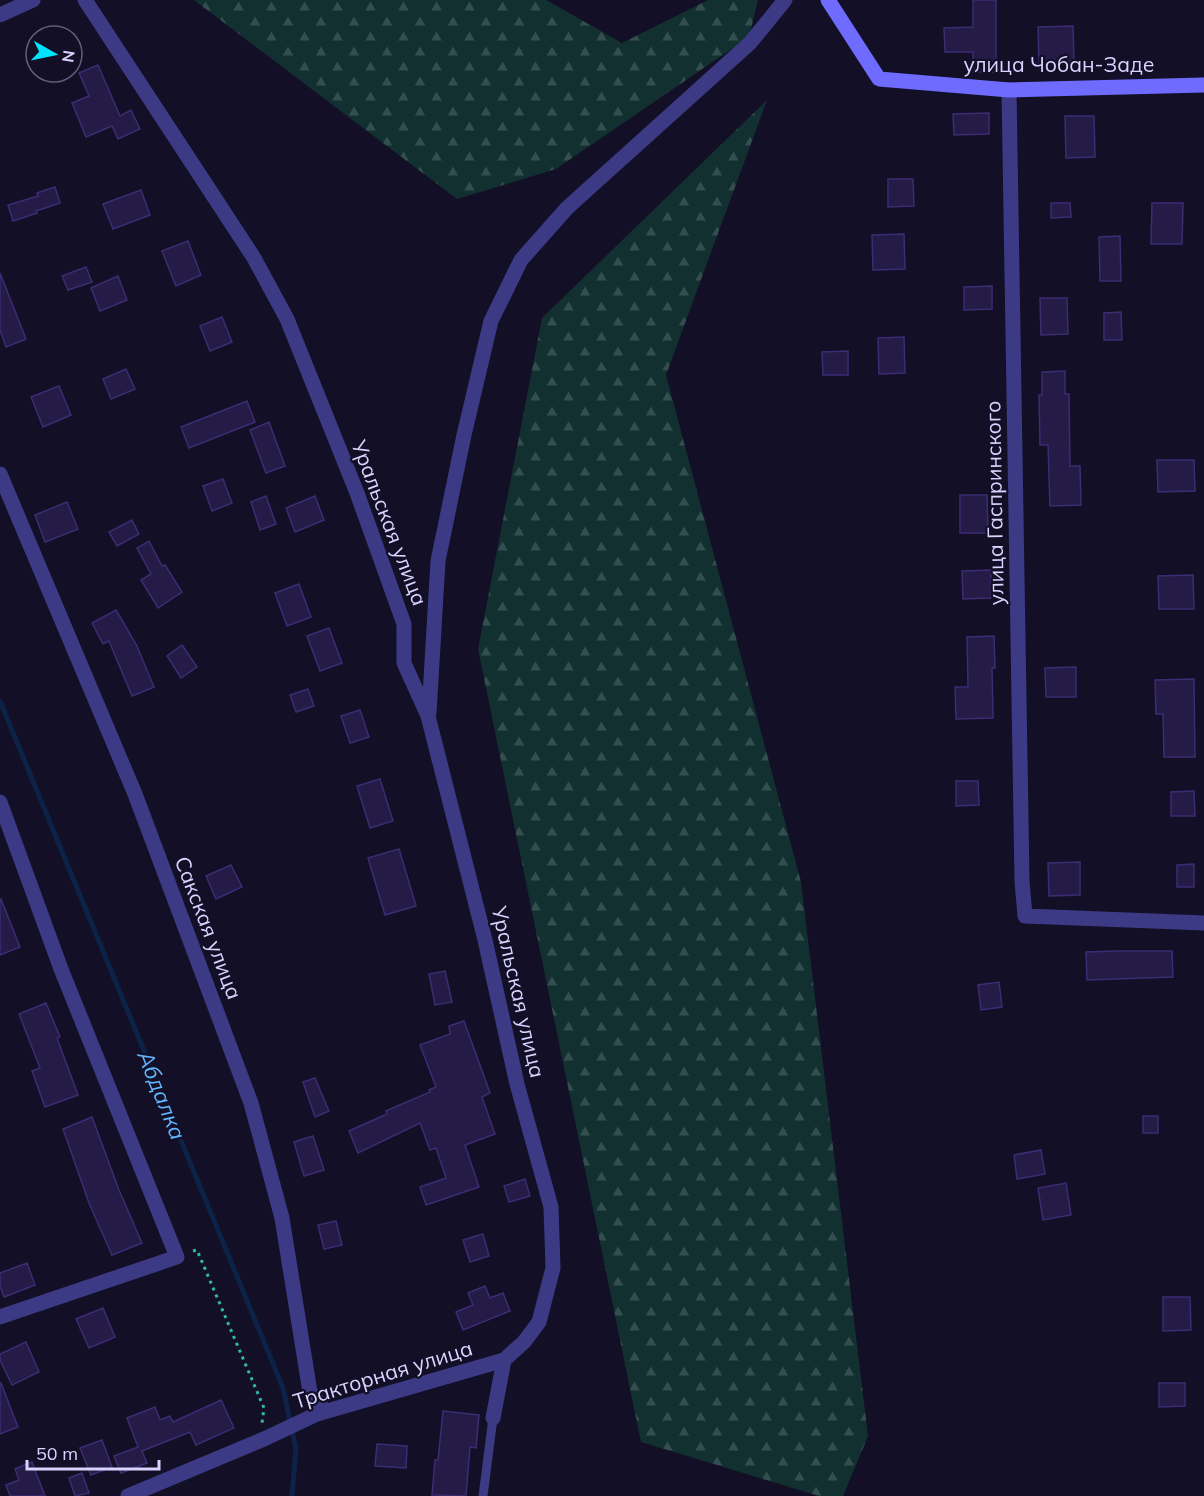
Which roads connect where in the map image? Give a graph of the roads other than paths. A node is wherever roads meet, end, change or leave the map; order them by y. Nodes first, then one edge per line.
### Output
1 (33, 0) edge
2 (85, 0) edge
3 (785, 0) edge
4 (828, 0) edge
5 (0, 15) edge
6 (1204, 85) edge
7 (1009, 90) junction
8 (0, 474) edge
9 (428, 716) junction
10 (0, 802) edge
11 (1204, 923) edge
12 (0, 1317) edge
13 (539, 1322) joint
14 (504, 1360) junction
15 (321, 1413) junction
16 (493, 1418) joint
17 (128, 1496) edge
18 (483, 1496) edge

1 - 5 street
2 - 9 street, Уральская улица
3 - 9 street
4 - 7 main road, улица Чобан-Заде
6 - 7 main road, улица Чобан-Заде
7 - 11 street, улица Гаспринского
8 - 15 street, Сакская улица
9 - 13 street, Уральская улица
10 - 12 street
13 - 14 street, Тракторная улица
14 - 15 street, Тракторная улица
14 - 16 street
15 - 17 street, Тракторная улица
16 - 18 lane

